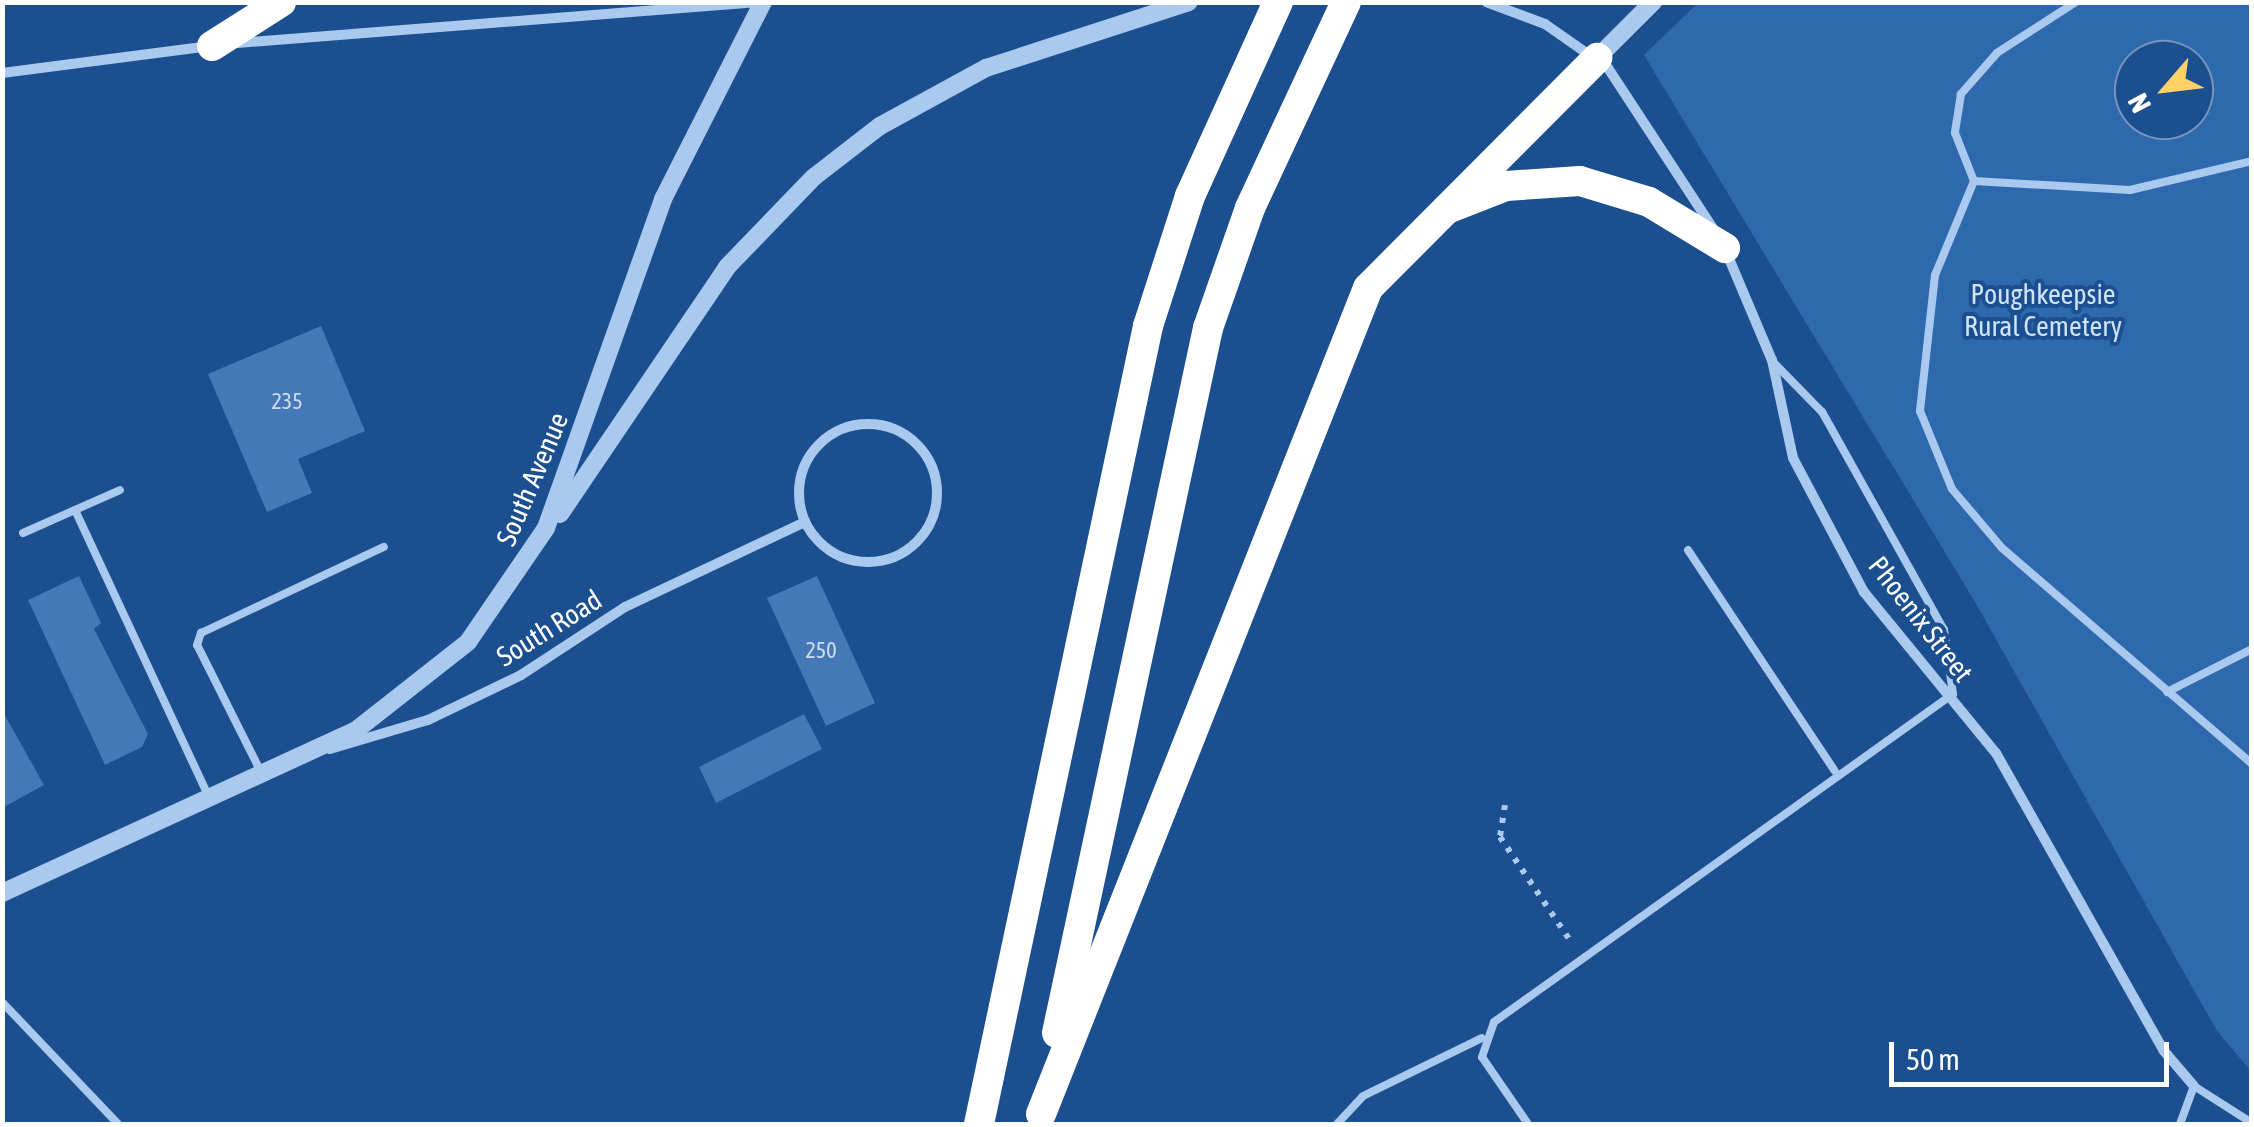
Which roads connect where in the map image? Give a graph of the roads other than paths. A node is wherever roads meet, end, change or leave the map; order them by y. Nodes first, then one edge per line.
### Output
1 (281, 2) edge
2 (760, 2) edge
3 (1189, 2) edge
4 (1278, 2) edge
5 (1346, 2) edge
6 (1486, 2) edge
7 (1653, 2) edge
8 (2076, 2) edge
9 (212, 46) junction
10 (1597, 58) junction
11 (2, 73) edge
12 (2252, 161) edge
13 (1974, 181) junction
14 (1419, 226) junction
15 (1725, 248) junction
16 (1772, 360) junction
17 (120, 490) dead end
18 (75, 510) junction
19 (804, 522) junction
20 (23, 533) dead end
21 (384, 547) dead end
22 (1688, 550) dead end
23 (522, 572) junction
24 (2252, 649) edge
25 (2167, 692) junction
26 (1953, 694) junction
27 (310, 752) junction
28 (2252, 764) edge
29 (1835, 771) junction
30 (262, 774) junction
31 (210, 799) junction
32 (2, 893) edge
33 (2, 1002) edge
34 (1482, 1038) junction
35 (2194, 1086) junction
36 (1039, 1119) edge
37 (2252, 1123) edge
38 (118, 1124) edge
39 (979, 1124) edge
40 (1337, 1124) edge
41 (1528, 1124) edge
42 (2180, 1124) edge

1 - 9 highway
2 - 9 street
2 - 23 street, South Avenue
3 - 23 street
4 - 39 highway
5 - 36 highway
6 - 10 street
7 - 10 street
8 - 13 lane
9 - 11 street
10 - 14 highway
10 - 15 street, Phoenix Street
12 - 13 lane
13 - 25 lane
14 - 15 highway
14 - 36 highway
15 - 16 street, Phoenix Street
16 - 26 lane
16 - 26 street, Phoenix Street
17 - 18 lane
18 - 20 lane
18 - 31 lane
19 - 19 street
19 - 27 street, South Road
21 - 30 lane
22 - 29 lane
23 - 27 street, South Avenue
24 - 25 lane
25 - 28 lane
26 - 29 lane
26 - 35 street, Phoenix Street
27 - 30 street, South Avenue
29 - 34 lane
30 - 31 street, South Avenue
31 - 32 street, South Avenue
33 - 38 lane
34 - 40 lane
34 - 41 lane
35 - 37 lane
35 - 42 lane

